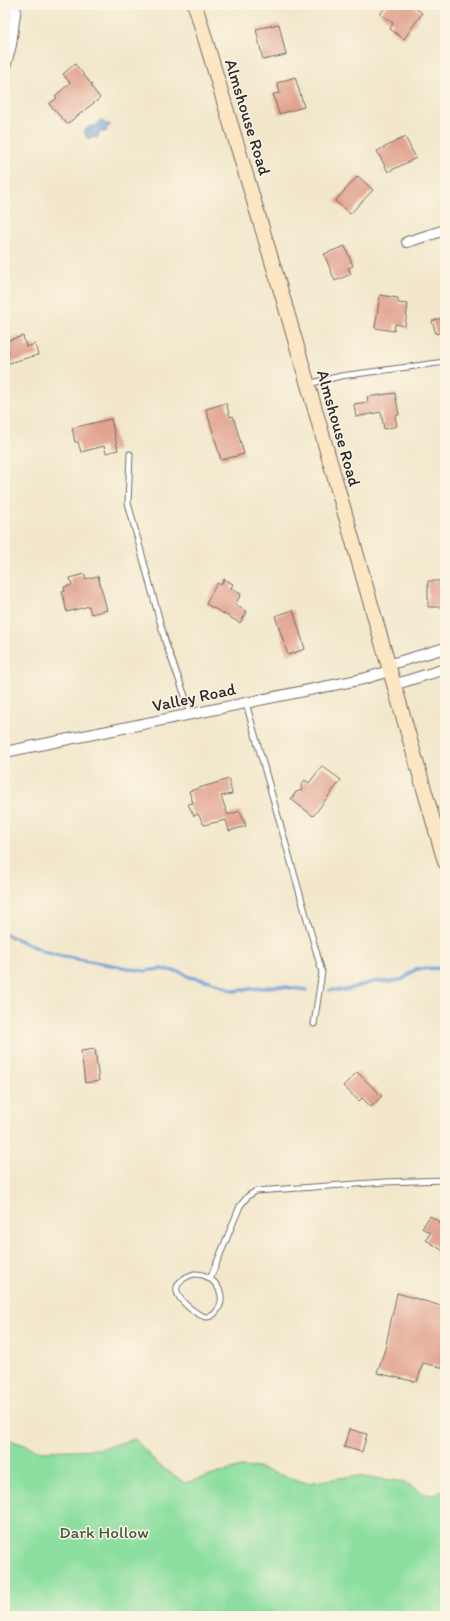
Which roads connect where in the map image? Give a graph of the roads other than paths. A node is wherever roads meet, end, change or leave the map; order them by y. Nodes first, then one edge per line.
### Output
1 (16, 5) edge
2 (195, 5) edge
3 (5, 67) edge
4 (445, 230) edge
5 (407, 242) dead end
6 (445, 362) edge
7 (307, 384) junction
8 (130, 454) dead end
9 (445, 648) edge
10 (388, 668) junction
11 (445, 669) edge
12 (393, 685) junction
13 (246, 703) junction
14 (190, 714) junction
15 (5, 752) edge
16 (445, 862) edge
17 (314, 1024) dead end
18 (445, 1180) edge
19 (210, 1279) junction

1 - 3 street
2 - 7 main road, Almshouse Road
4 - 5 street
6 - 7 lane
7 - 10 main road, Almshouse Road
8 - 14 lane
9 - 10 street, Valley Road
10 - 12 main road, Almshouse Road
10 - 13 street, Valley Road
11 - 12 street
12 - 16 main road, Almshouse Road
13 - 14 street, Valley Road
13 - 17 lane
14 - 15 street, Valley Road
18 - 19 lane
19 - 19 lane

